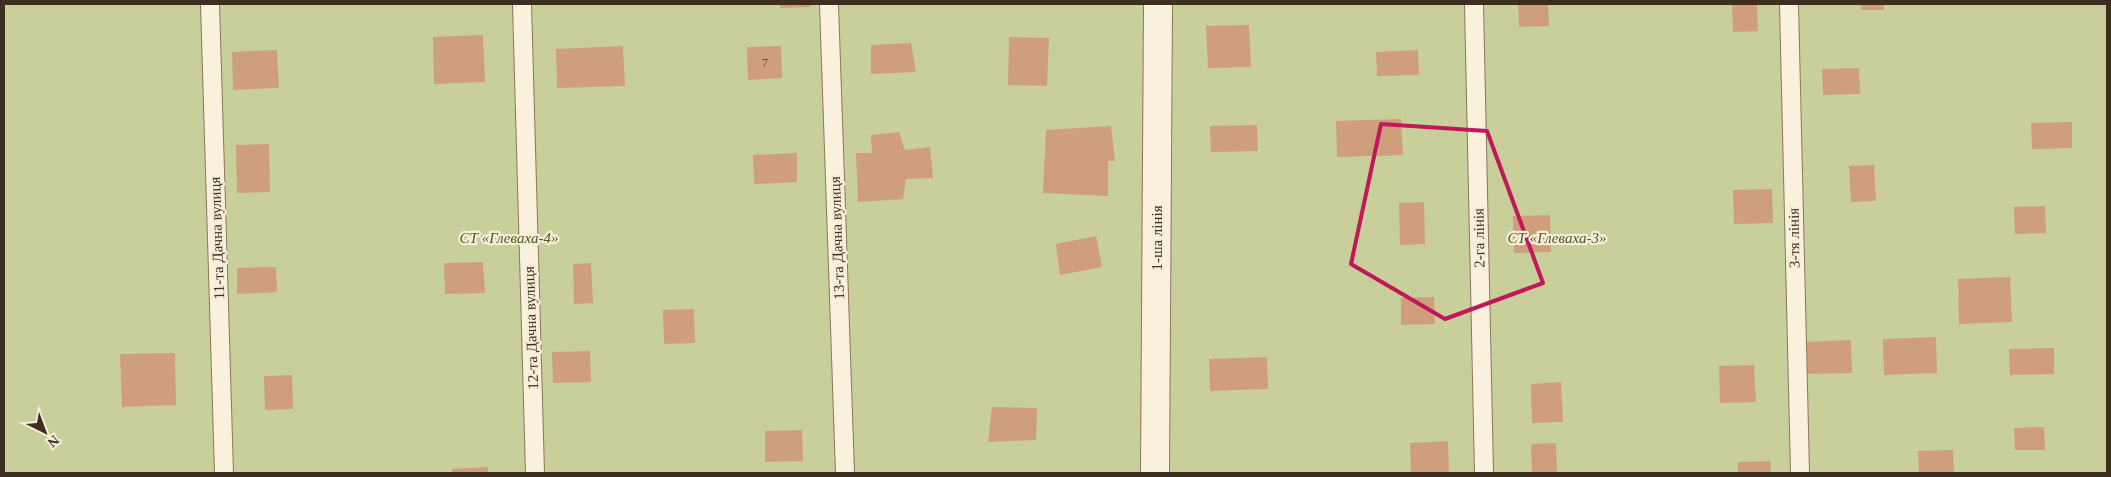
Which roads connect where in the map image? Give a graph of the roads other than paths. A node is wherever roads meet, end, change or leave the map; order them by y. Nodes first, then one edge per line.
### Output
1 (210, 4) edge
2 (522, 4) edge
3 (829, 4) edge
4 (1158, 4) edge
5 (1474, 4) edge
6 (1789, 4) edge
7 (224, 473) edge
8 (535, 473) edge
9 (845, 473) edge
10 (1155, 473) edge
11 (1484, 473) edge
12 (1800, 473) edge

1 - 7 lane, 11-та Дачна вулиця
2 - 8 lane, 12-та Дачна вулиця
3 - 9 lane, 13-та Дачна вулиця
4 - 10 street, 1-ша лінія
5 - 11 lane, 2-га лінія
6 - 12 lane, 3-тя лінія

